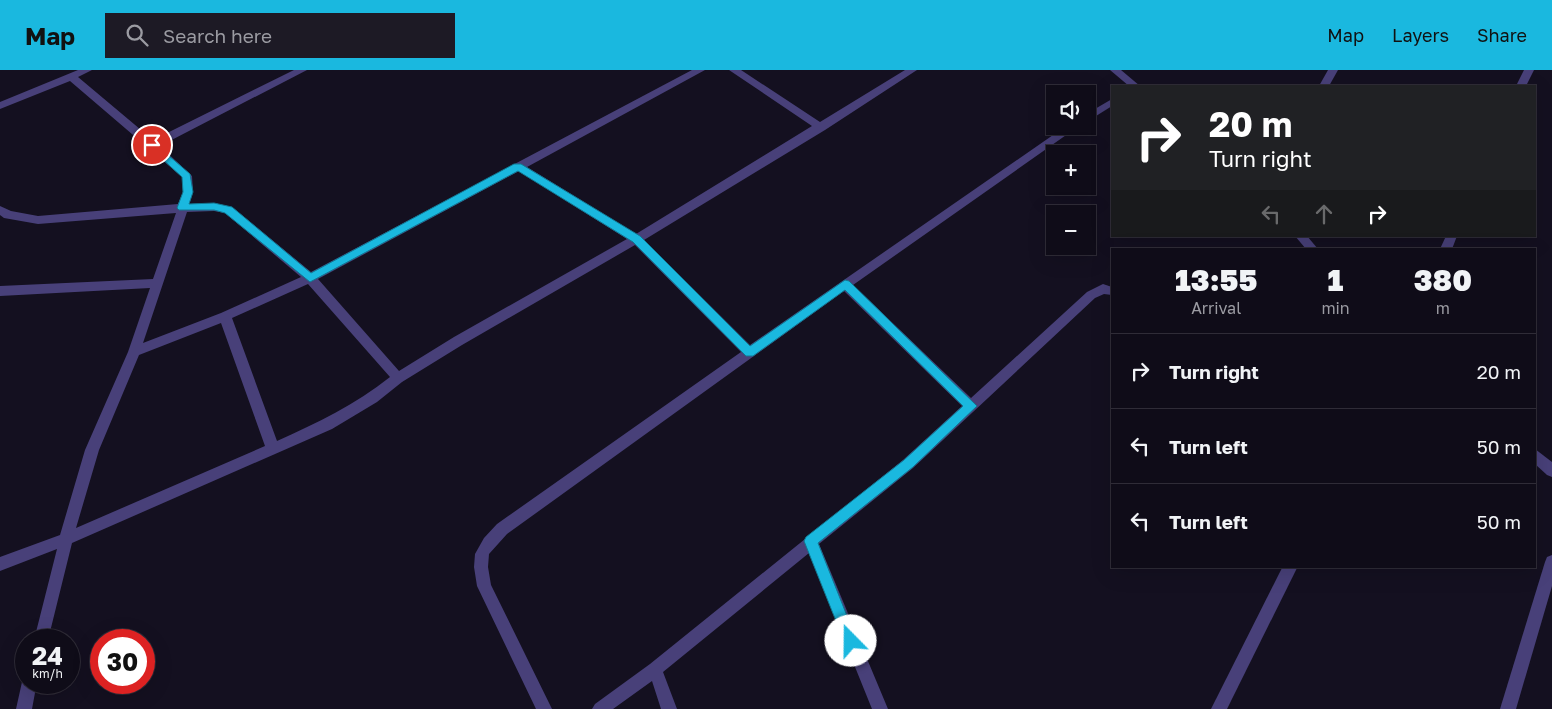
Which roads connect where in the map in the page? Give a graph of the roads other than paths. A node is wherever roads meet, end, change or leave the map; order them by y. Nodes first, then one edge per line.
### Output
1 (87, 70) edge
2 (302, 70) edge
3 (700, 70) edge
4 (734, 70) edge
5 (912, 70) edge
6 (1115, 70) edge
7 (1333, 70) edge
8 (1529, 70) edge
9 (72, 77) junction
10 (1134, 85) edge
11 (1325, 85) edge
12 (1522, 85) edge
13 (1111, 103) edge
14 (0, 106) edge
15 (1096, 113) edge
16 (821, 127) junction
17 (1061, 135) edge
18 (152, 145) junction
19 (518, 166) junction
20 (182, 208) junction
21 (0, 210) edge
22 (1301, 237) edge
23 (636, 239) junction
24 (1312, 248) edge
25 (310, 278) junction
26 (157, 282) junction
27 (845, 284) junction
28 (0, 291) edge
29 (1111, 291) edge
30 (225, 316) junction
31 (134, 352) junction
32 (750, 352) junction
33 (398, 378) junction
34 (971, 406) junction
35 (273, 449) junction
36 (1536, 456) edge
37 (1552, 471) edge
38 (66, 539) junction
39 (810, 541) junction
40 (1552, 562) edge
41 (0, 564) edge
42 (1290, 568) edge
43 (44, 629) edge
44 (655, 669) junction
45 (27, 694) edge
46 (24, 709) edge
47 (544, 709) edge
48 (600, 709) edge
49 (669, 709) edge
50 (880, 709) edge
51 (1219, 709) edge
52 (1508, 709) edge

1 - 9 street
2 - 18 street
3 - 19 street
4 - 16 street
5 - 16 street
6 - 10 street
7 - 11 street
8 - 12 street
9 - 14 street
9 - 18 street
13 - 15 street
16 - 23 street
17 - 27 street
18 - 20 street
19 - 23 street
19 - 25 street
20 - 21 street
20 - 25 street
20 - 26 street
22 - 24 street
23 - 32 street
23 - 33 street
25 - 30 street
25 - 33 street
26 - 28 street
26 - 31 street
27 - 32 street
27 - 34 street
29 - 34 street
30 - 31 street
30 - 35 street
31 - 38 street
32 - 47 street
33 - 35 street
34 - 39 street
35 - 38 street
36 - 37 street
38 - 41 street
38 - 43 street
39 - 44 street
39 - 50 street
40 - 52 street
42 - 51 street
44 - 48 street
44 - 49 street
45 - 46 street

